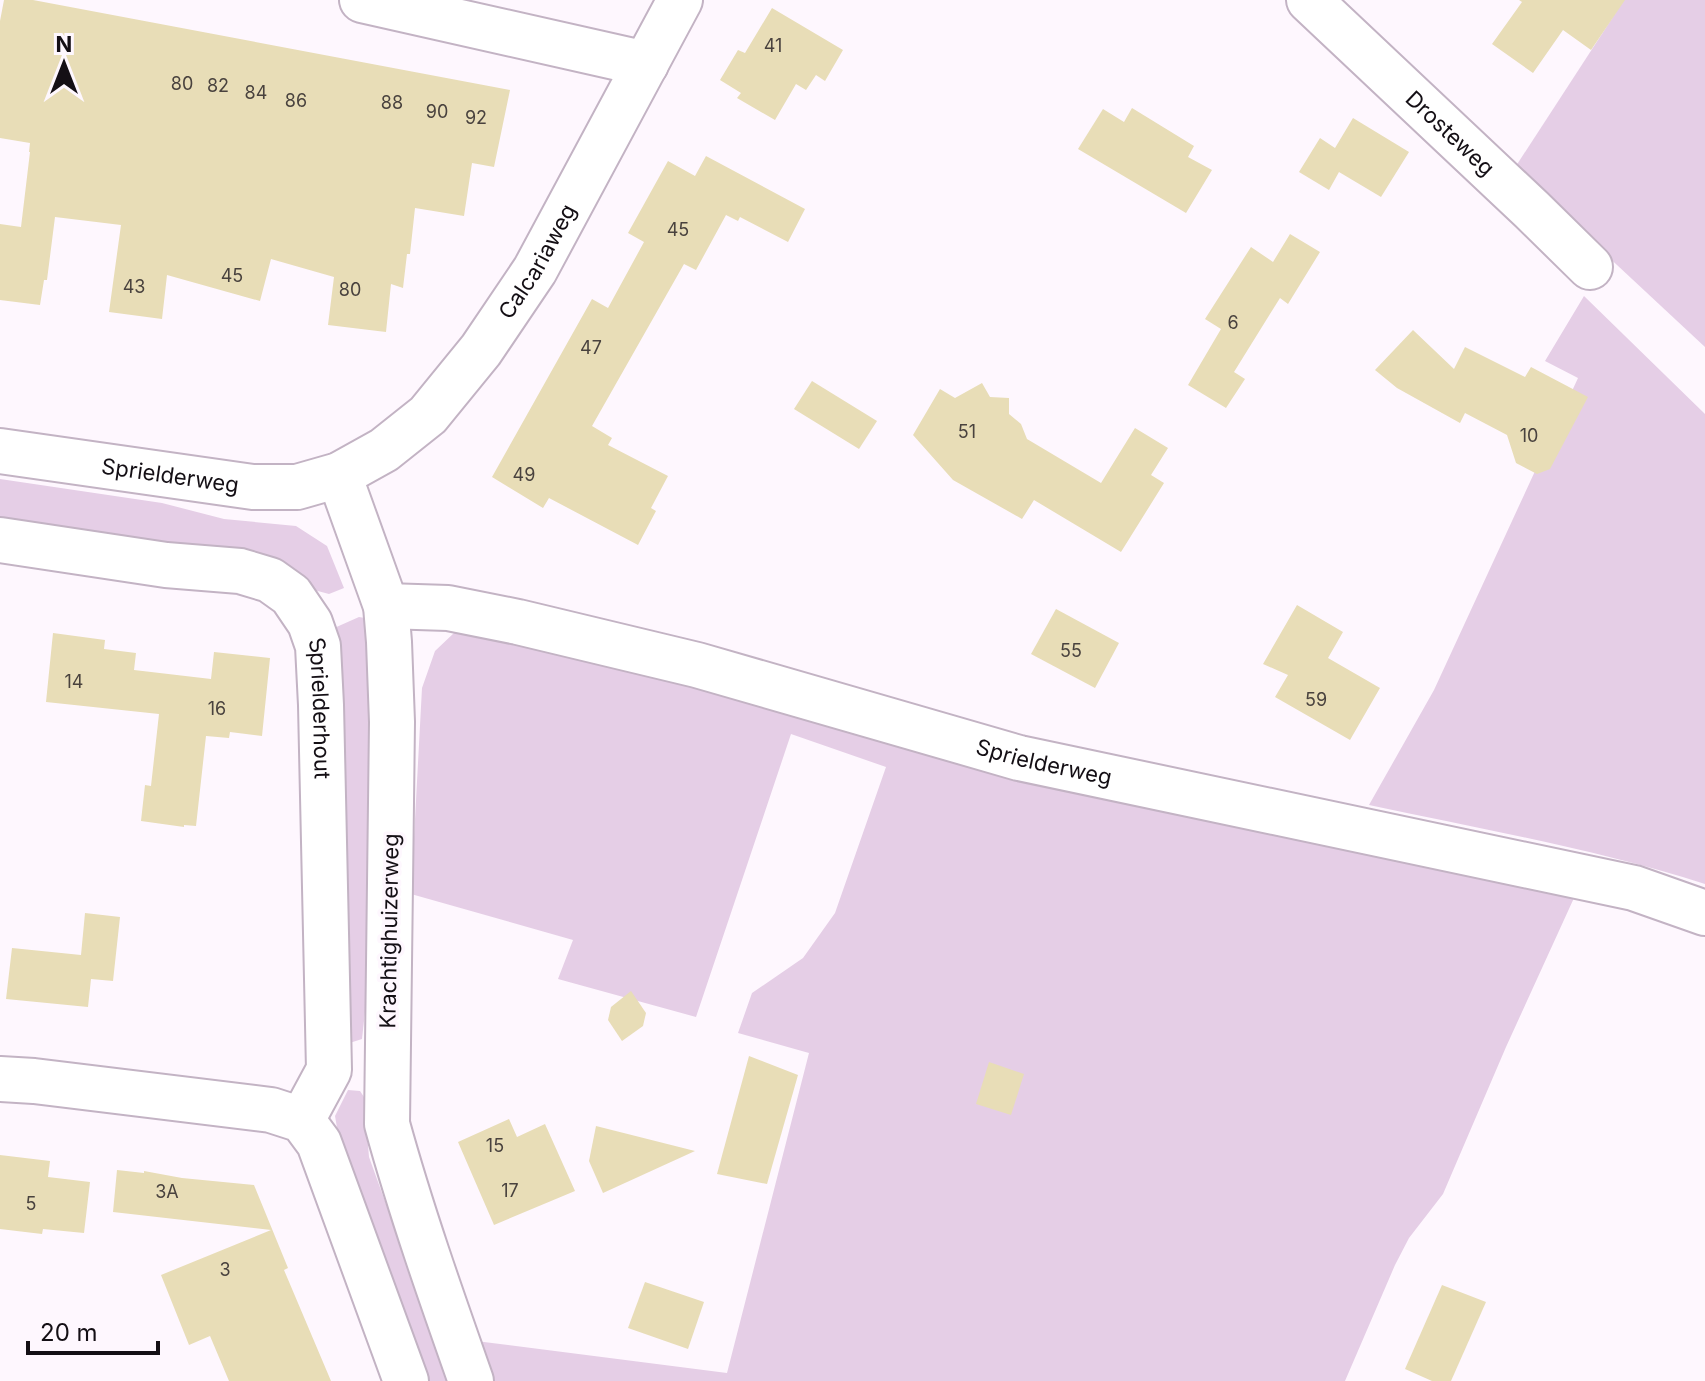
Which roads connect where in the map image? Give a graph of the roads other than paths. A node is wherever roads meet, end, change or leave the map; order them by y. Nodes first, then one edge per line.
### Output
1 (362, 0) edge
2 (680, 0) edge
3 (1309, 0) edge
4 (646, 64) junction
5 (1590, 267) dead end
6 (0, 451) edge
7 (339, 475) junction
8 (0, 540) edge
9 (386, 606) junction
10 (1705, 913) edge
11 (387, 1069) junction
12 (329, 1070) junction
13 (0, 1079) edge
14 (302, 1120) junction
15 (406, 1381) edge
16 (471, 1381) edge

1 - 4 street
2 - 4 street, Calcariaweg
3 - 5 street, Drosteweg
4 - 7 street, Calcariaweg
6 - 7 street, Sprielderweg
7 - 9 street, Krachtighuizerweg
8 - 12 street, Sprielderhout
9 - 10 street, Sprielderweg
9 - 11 street, Krachtighuizerweg
11 - 12 street
11 - 16 street, Krachtighuizerweg
12 - 14 street, Sprielderhout
13 - 14 street
14 - 15 street

